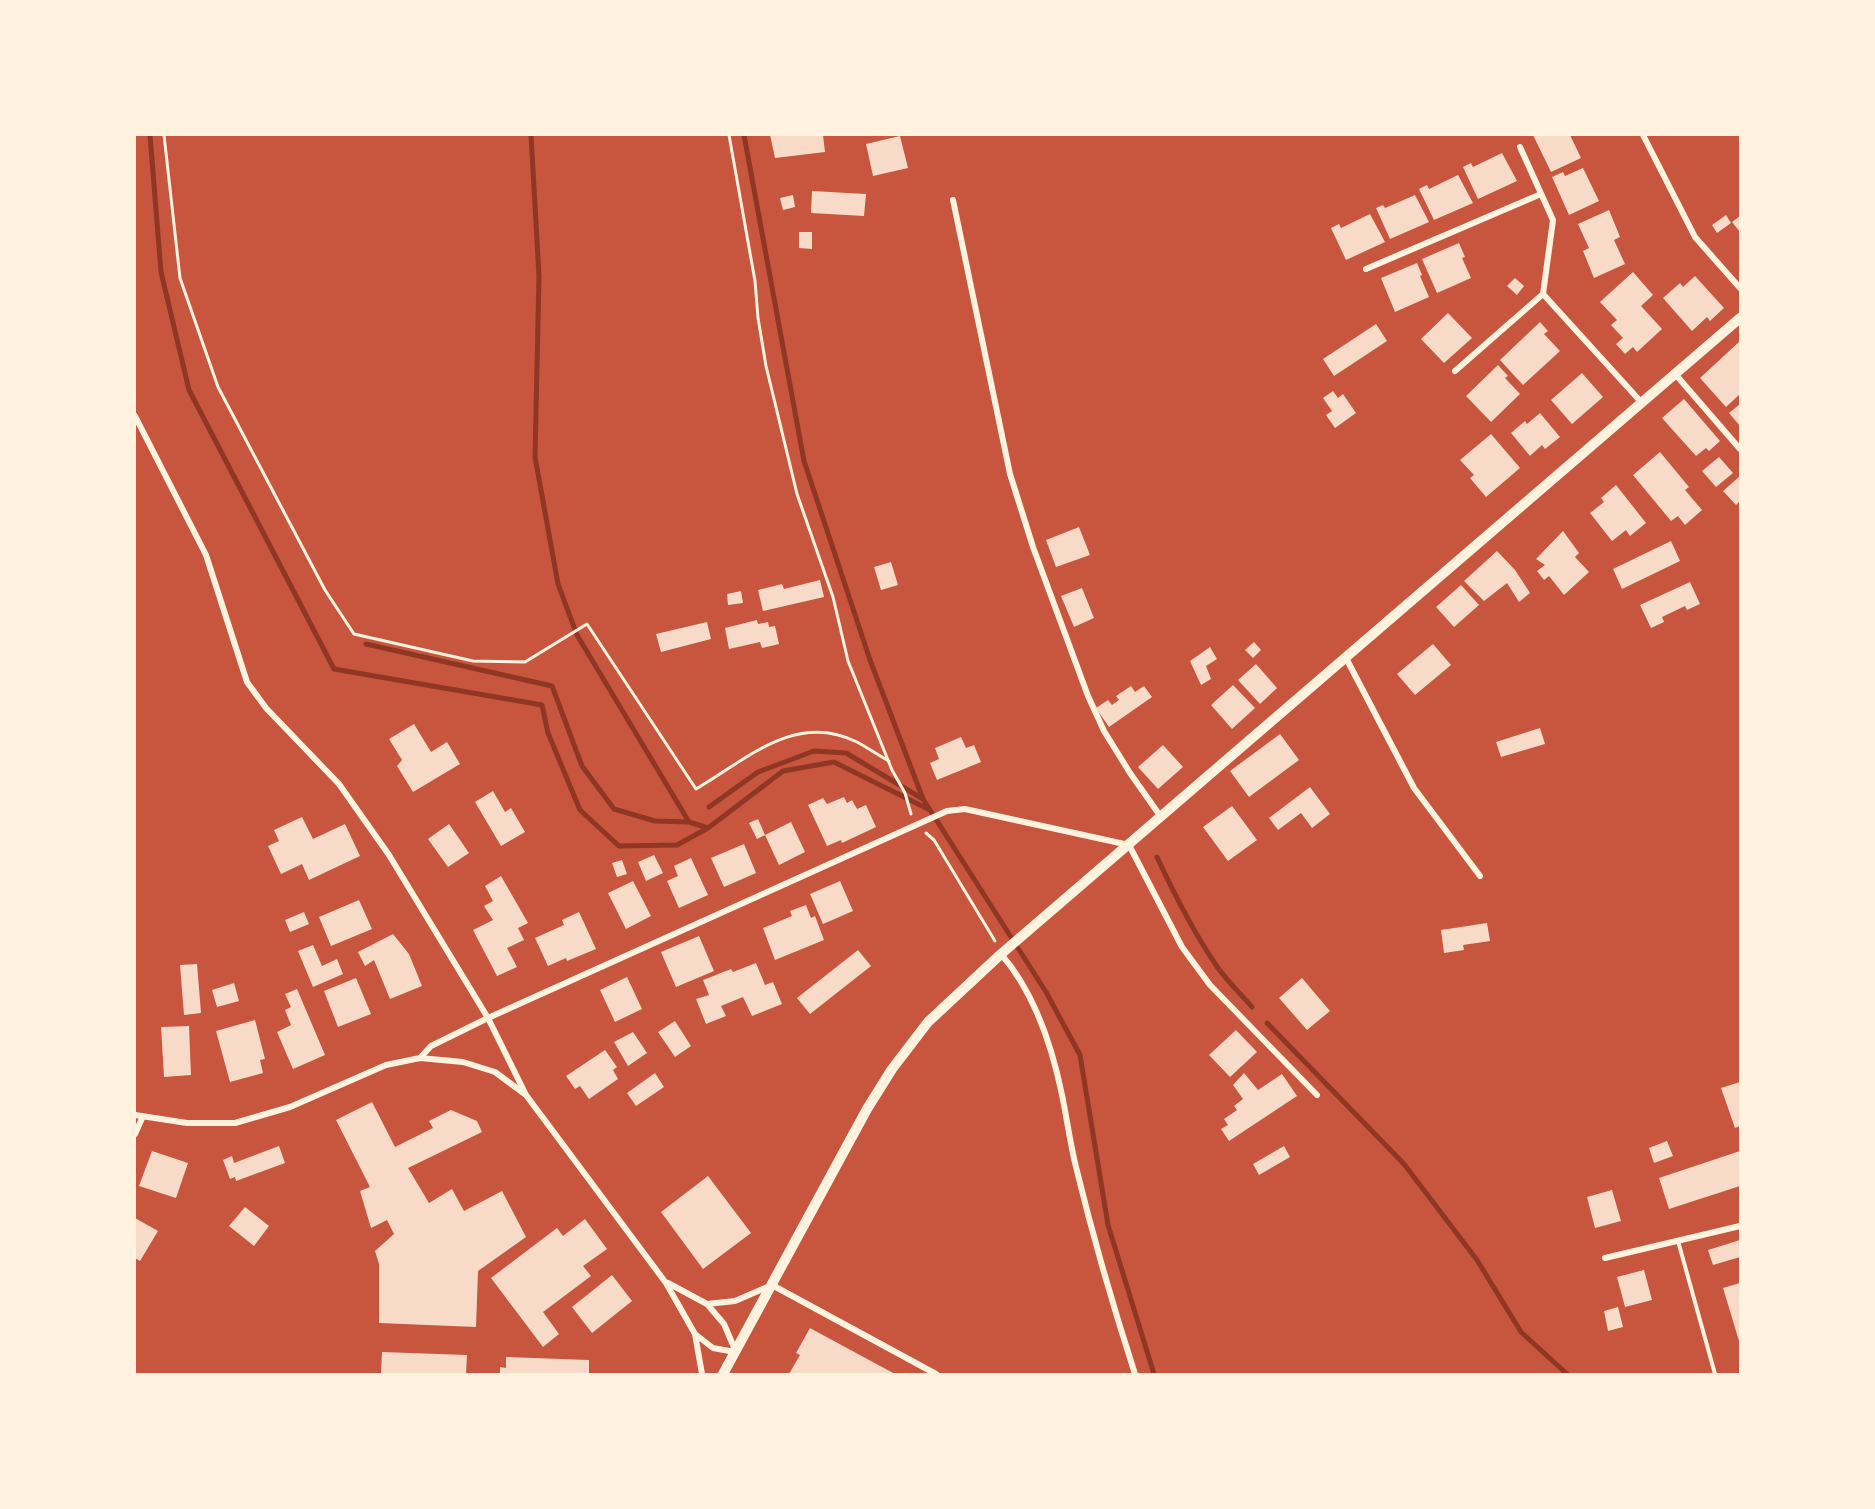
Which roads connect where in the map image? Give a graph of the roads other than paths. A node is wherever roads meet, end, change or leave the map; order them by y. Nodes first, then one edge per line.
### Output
1 (1644, 135) edge
2 (1520, 147) dead end
3 (1541, 194) junction
4 (953, 200) dead end
5 (1366, 269) dead end
6 (1740, 288) edge
7 (1543, 294) junction
8 (1740, 318) edge
9 (1455, 371) dead end
10 (1676, 375) junction
11 (1642, 403) junction
12 (135, 416) edge
13 (1740, 449) edge
14 (1346, 658) junction
15 (1162, 817) junction
16 (1129, 845) junction
17 (1480, 876) dead end
18 (1001, 954) junction
19 (488, 1018) junction
20 (420, 1058) junction
21 (526, 1095) junction
22 (1317, 1095) dead end
23 (139, 1115) edge
24 (135, 1134) edge
25 (1740, 1226) edge
26 (1678, 1241) junction
27 (1605, 1258) dead end
28 (666, 1283) junction
29 (772, 1285) junction
30 (707, 1304) junction
31 (695, 1334) junction
32 (736, 1352) junction
33 (702, 1374) edge
34 (723, 1374) edge
35 (936, 1374) edge
36 (1135, 1374) edge
37 (1715, 1374) edge

1 - 6 street
2 - 3 street
3 - 5 street
3 - 7 street
4 - 15 street
7 - 9 street
7 - 11 street
8 - 10 street
10 - 11 street
10 - 13 street
11 - 14 street
12 - 19 street
14 - 15 street
14 - 17 street
15 - 16 street
16 - 18 street
16 - 19 street
16 - 22 street
18 - 29 street
18 - 36 street
19 - 20 street
19 - 21 street
20 - 21 street
20 - 23 street
21 - 28 street
23 - 24 street
25 - 26 street
26 - 27 street
26 - 37 lane
28 - 30 street
28 - 31 street
29 - 30 street
29 - 32 street
29 - 35 street
30 - 32 street
31 - 32 street
31 - 33 street
32 - 34 street

